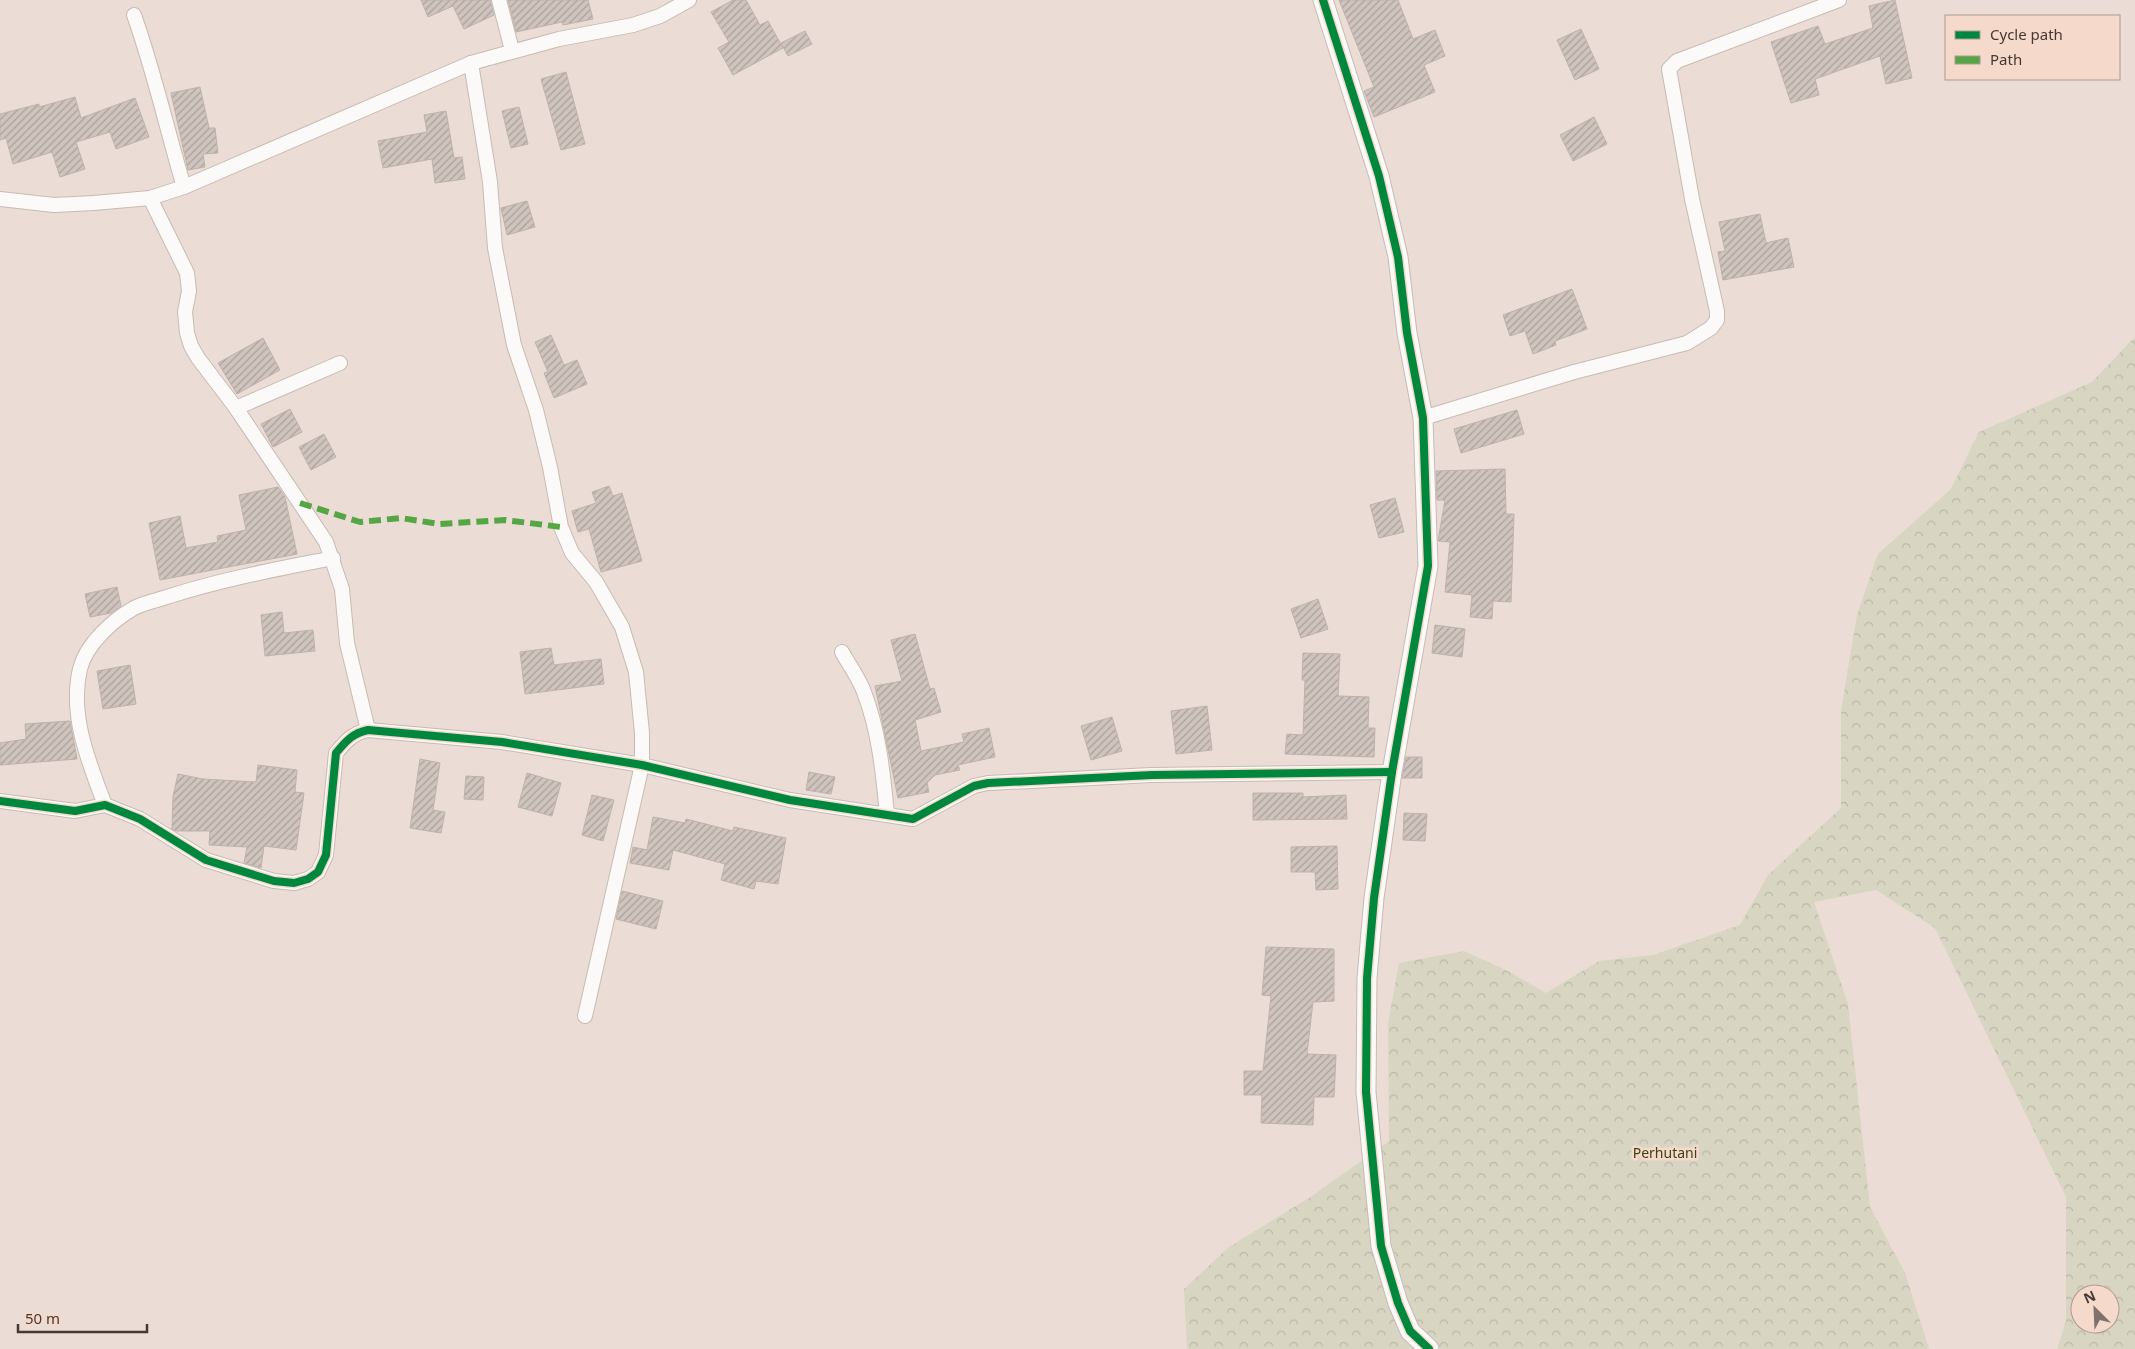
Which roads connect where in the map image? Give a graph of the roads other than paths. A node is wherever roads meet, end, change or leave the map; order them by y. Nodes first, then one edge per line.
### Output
1 (499, 0) edge
2 (689, 0) edge
3 (1323, 0) edge
4 (1839, 0) edge
5 (134, 15) dead end
6 (512, 50) junction
7 (471, 63) junction
8 (184, 187) junction
9 (150, 198) junction
10 (0, 199) edge
11 (340, 363) dead end
12 (236, 408) junction
13 (1422, 418) junction
14 (333, 558) junction
15 (842, 652) dead end
16 (368, 730) junction
17 (642, 765) junction
18 (1392, 772) junction
19 (0, 801) edge
20 (105, 805) junction
21 (887, 814) junction
22 (585, 1016) dead end
23 (1428, 1349) edge

1 - 6 street
2 - 6 street
3 - 13 street
4 - 13 street
5 - 8 street
6 - 7 street
7 - 8 street
7 - 17 street
8 - 9 street
9 - 10 street
9 - 12 street
11 - 12 street
12 - 14 street
13 - 18 street
14 - 16 street
14 - 20 street
15 - 21 street
16 - 17 street
16 - 20 street
17 - 21 street
17 - 22 street
18 - 21 street
18 - 23 street
19 - 20 street

